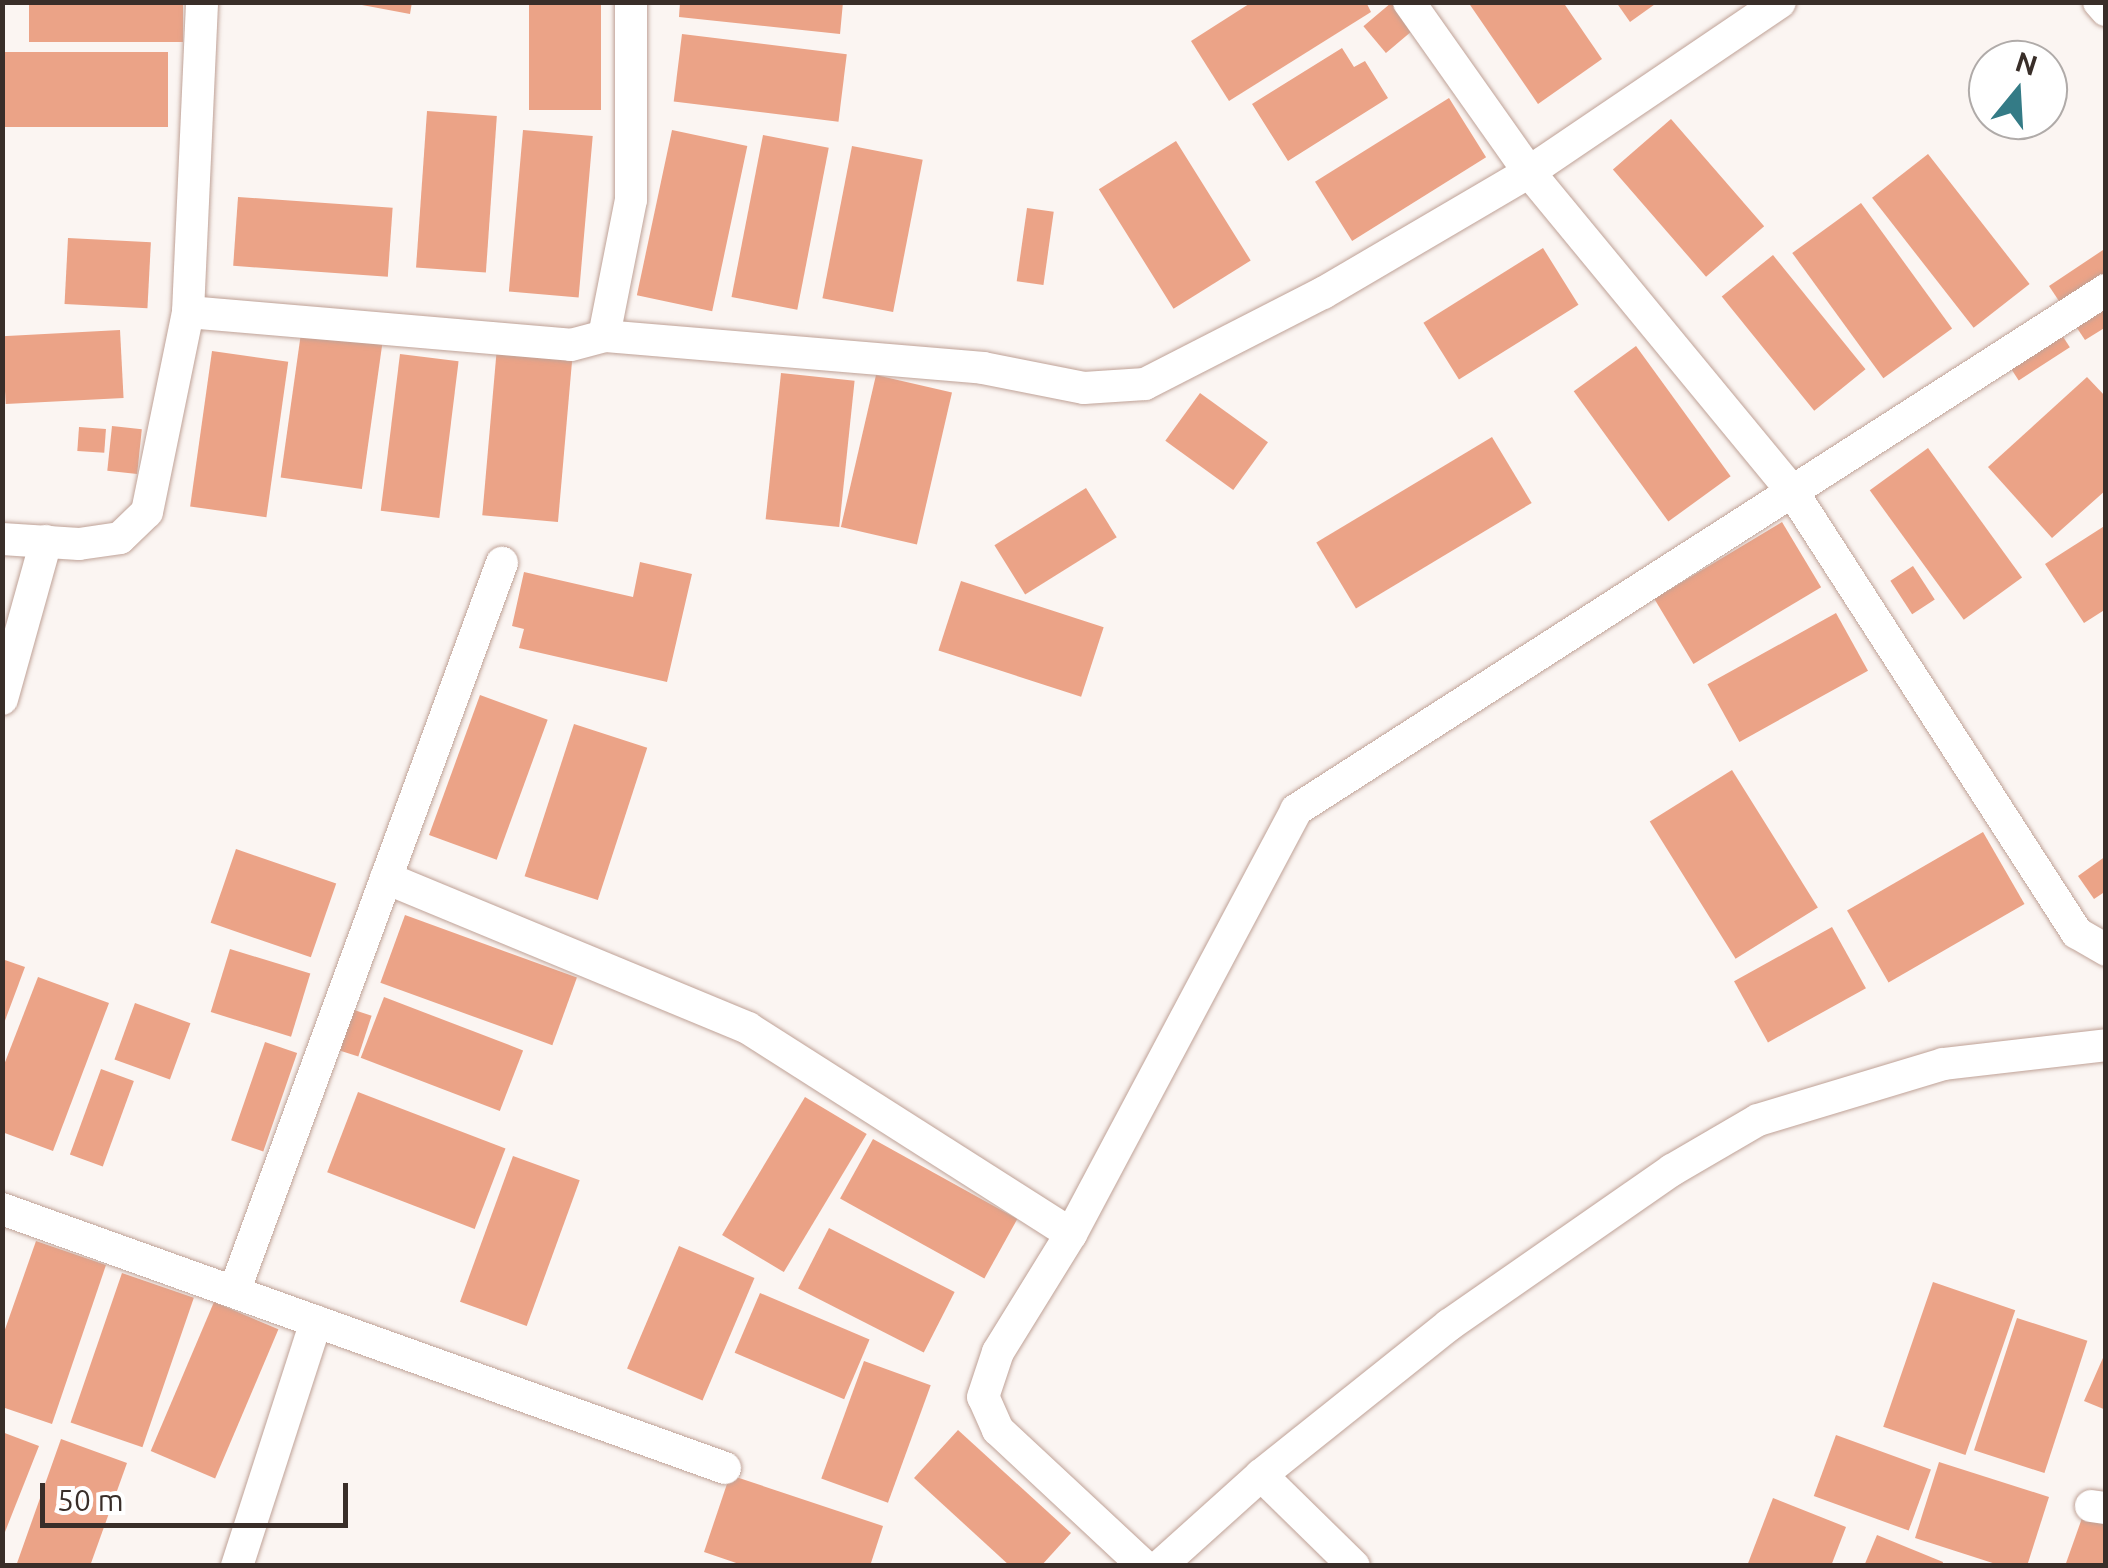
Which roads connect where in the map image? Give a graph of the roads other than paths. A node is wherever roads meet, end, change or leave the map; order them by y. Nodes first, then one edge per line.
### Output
1 (202, 2) edge
2 (632, 2) edge
3 (1409, 2) edge
4 (1780, 2) edge
5 (2100, 2) edge
6 (2106, 10) edge
7 (1529, 172) junction
8 (2106, 290) edge
9 (188, 312) junction
10 (604, 336) junction
11 (1792, 491) junction
12 (2, 539) edge
13 (46, 541) junction
14 (502, 564) dead end
15 (2, 700) edge
16 (386, 878) junction
17 (2106, 950) edge
18 (2106, 1045) edge
19 (2, 1209) edge
20 (1071, 1234) junction
21 (234, 1292) junction
22 (316, 1322) junction
23 (725, 1468) dead end
24 (1260, 1475) junction
25 (237, 1566) edge
26 (1144, 1566) edge
27 (1160, 1566) edge
28 (1354, 1566) edge

1 - 9 street
2 - 10 street
3 - 7 street
4 - 7 street
5 - 6 street
7 - 10 street
7 - 11 street
8 - 11 street
9 - 10 street
9 - 13 street
11 - 17 street
11 - 20 street
12 - 13 street
13 - 15 street
14 - 16 street
16 - 20 street
16 - 21 street
18 - 24 street
19 - 21 street
20 - 26 street
21 - 22 street
22 - 23 street
22 - 25 street
24 - 27 street
24 - 28 street

